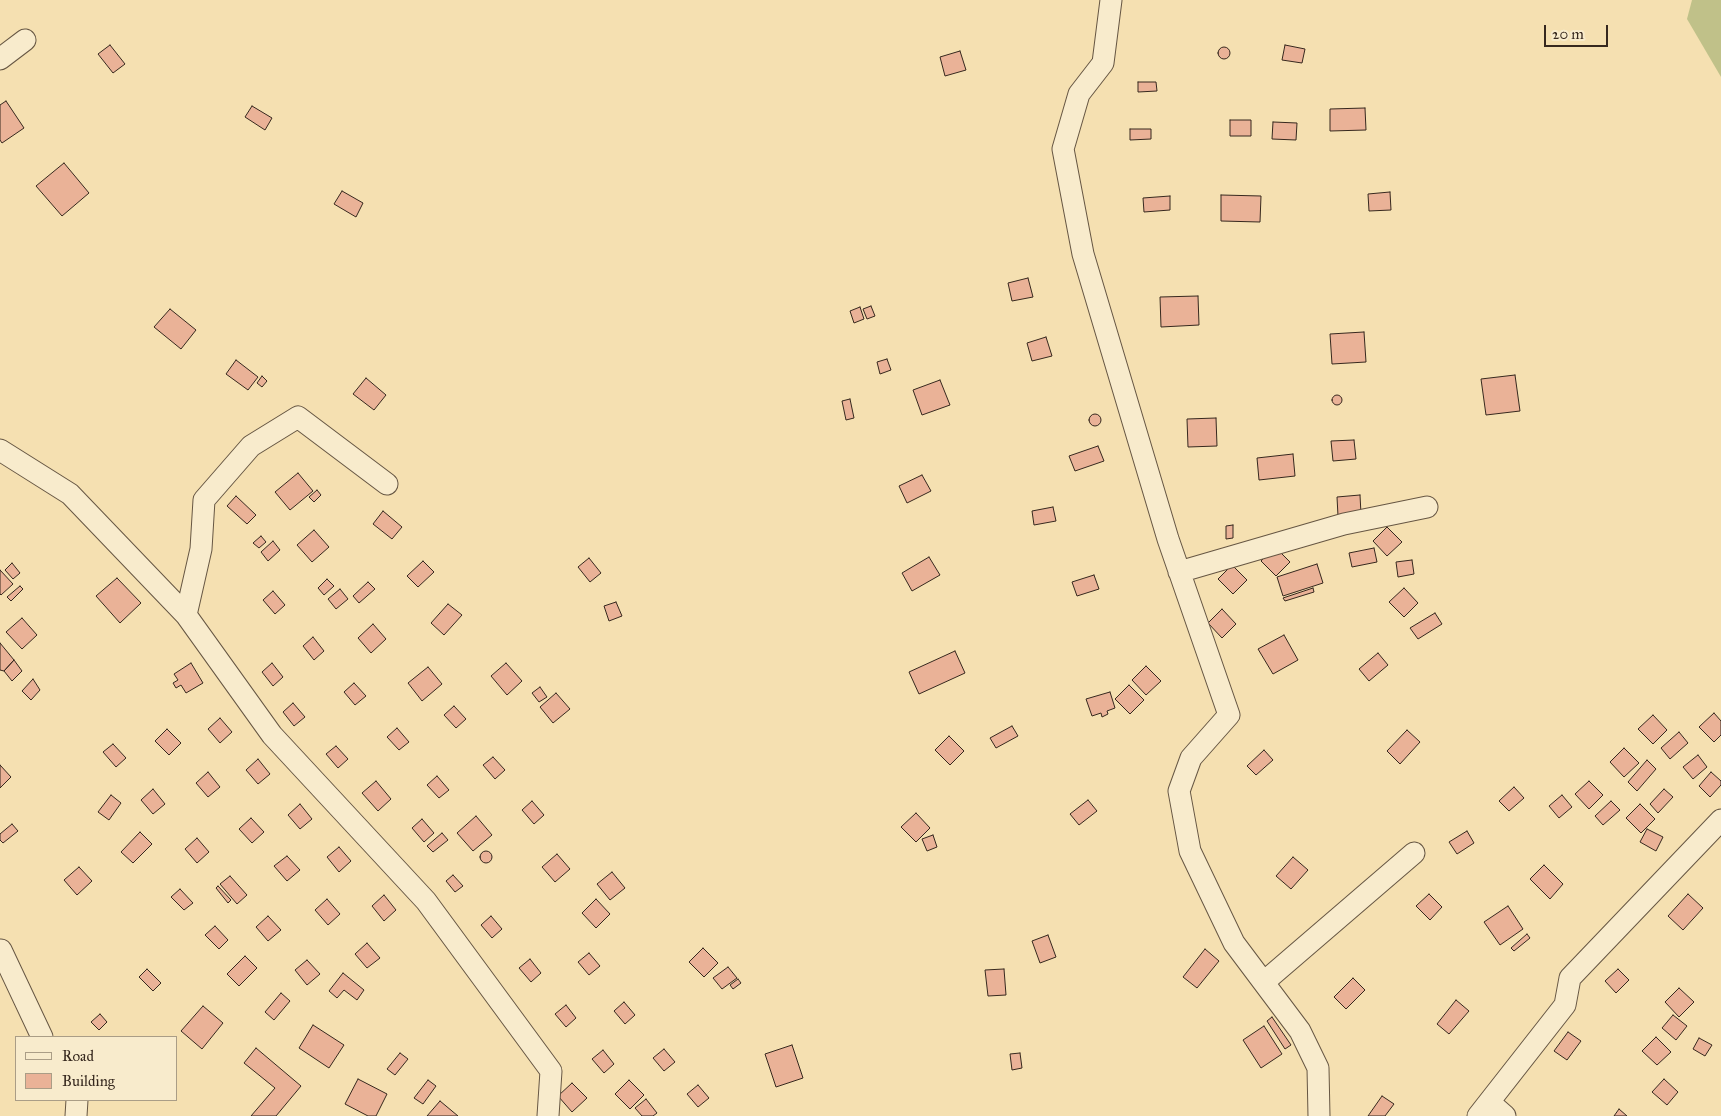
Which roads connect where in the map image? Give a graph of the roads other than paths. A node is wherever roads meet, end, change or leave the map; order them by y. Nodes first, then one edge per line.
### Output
1 (1112, 0) edge
2 (26, 40) dead end
3 (0, 59) edge
4 (0, 450) edge
5 (387, 484) dead end
6 (1427, 507) dead end
7 (1179, 572) junction
8 (186, 615) junction
9 (1721, 820) edge
10 (1414, 853) dead end
11 (2, 950) dead end
12 (1264, 982) junction
13 (42, 1036) edge
14 (78, 1101) edge
15 (1484, 1109) edge
16 (76, 1116) edge
17 (548, 1116) edge
18 (1319, 1116) edge
19 (1505, 1116) edge

1 - 7 street
2 - 3 street
4 - 8 street
5 - 8 street
6 - 7 street
7 - 12 street
8 - 17 street
9 - 15 street
10 - 12 street
11 - 13 street
12 - 18 street
14 - 16 street
15 - 19 street

